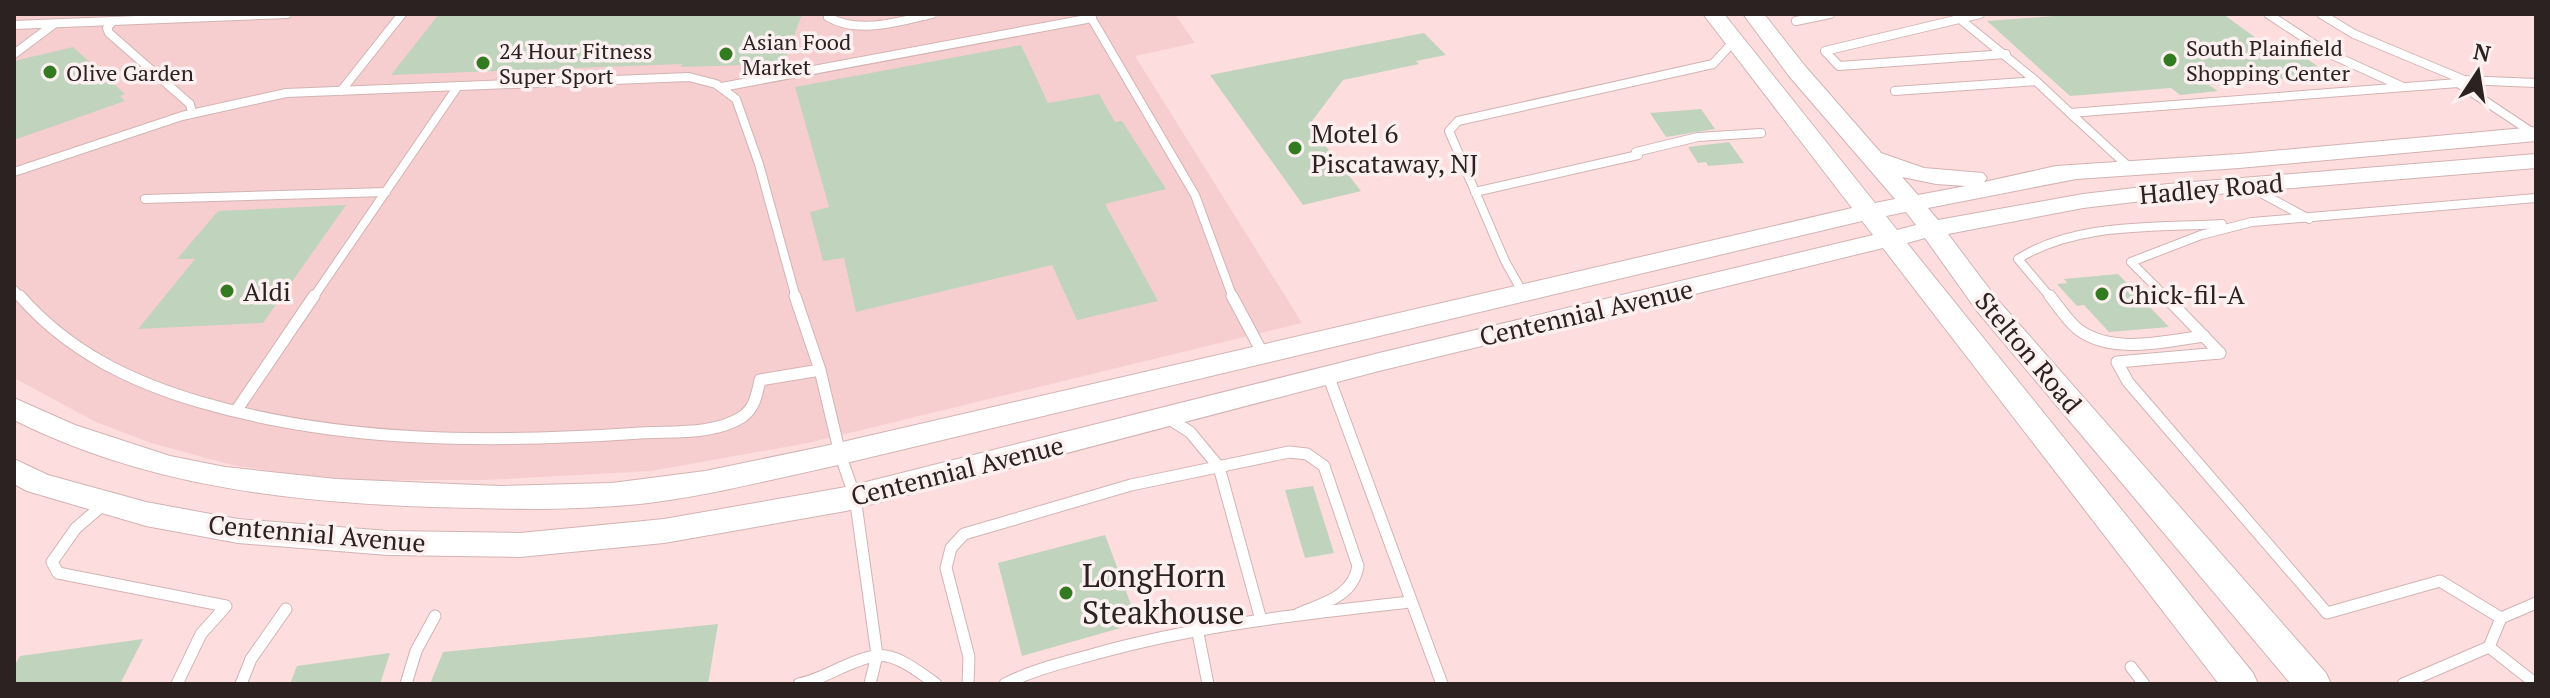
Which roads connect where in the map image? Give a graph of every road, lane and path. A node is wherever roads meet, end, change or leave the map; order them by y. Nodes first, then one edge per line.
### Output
1 (287, 14) edge
2 (402, 14) edge
3 (829, 14) edge
4 (932, 14) edge
5 (1713, 14) edge
6 (1830, 14) edge
7 (1980, 14) edge
8 (2268, 14) edge
9 (2321, 14) edge
10 (1090, 16) edge
11 (1760, 17) edge
12 (1960, 19) junction
13 (113, 21) junction
14 (1796, 21) dead end
15 (54, 24) junction
16 (14, 25) edge
17 (1734, 41) junction
18 (14, 54) edge
19 (2006, 54) junction
20 (2036, 81) junction
21 (2461, 81) junction
22 (2536, 83) edge
23 (458, 86) junction
24 (722, 87) junction
25 (2402, 87) junction
26 (341, 91) junction
27 (1895, 91) dead end
28 (192, 113) junction
29 (2070, 113) junction
30 (1761, 133) dead end
31 (2536, 135) edge
32 (1871, 157) junction
33 (2536, 161) edge
34 (2130, 168) junction
35 (14, 172) edge
36 (2075, 172) junction
37 (2244, 184) junction
38 (386, 192) junction
39 (1475, 192) junction
40 (2536, 198) edge
41 (145, 199) dead end
42 (1912, 203) junction
43 (1867, 212) junction
44 (2309, 219) junction
45 (2252, 222) junction
46 (1932, 229) junction
47 (1889, 240) junction
48 (14, 290) edge
49 (1523, 293) junction
50 (2204, 336) junction
51 (1263, 354) junction
52 (820, 370) junction
53 (1328, 375) junction
54 (14, 408) edge
55 (236, 411) junction
56 (1167, 417) junction
57 (840, 454) junction
58 (1219, 467) junction
59 (14, 470) edge
60 (855, 497) junction
61 (106, 502) junction
62 (1410, 602) junction
63 (2536, 603) edge
64 (286, 609) dead end
65 (1298, 614) junction
66 (435, 616) dead end
67 (2501, 618) junction
68 (1261, 620) junction
69 (1197, 628) junction
70 (2489, 647) junction
71 (877, 655) junction
72 (2131, 667) dead end
73 (177, 684) edge
74 (241, 684) edge
75 (406, 684) edge
76 (799, 684) edge
77 (870, 684) edge
78 (936, 684) edge
79 (968, 684) edge
80 (1005, 684) edge
81 (1208, 684) edge
82 (1442, 684) edge
83 (2144, 684) edge
84 (2240, 684) edge
85 (2313, 684) edge
86 (2403, 684) edge
87 (2536, 684) edge

1 - 13 lane
2 - 26 lane
3 - 4 lane
5 - 17 main road, Stelton Road
6 - 14 lane
7 - 12 lane
8 - 25 lane
9 - 21 lane
10 - 24 lane
10 - 51 lane
11 - 32 main road, Stelton Road
12 - 19 lane
12 - 19 lane
13 - 15 lane
13 - 28 lane
15 - 16 lane
15 - 18 lane
17 - 39 lane
17 - 43 main road, Stelton Road
19 - 20 lane
20 - 27 lane
20 - 29 lane
21 - 22 lane
21 - 25 lane
21 - 31 lane
23 - 24 lane
23 - 26 lane
23 - 38 lane
24 - 52 lane
25 - 29 lane
26 - 28 lane
28 - 35 lane
29 - 34 lane
30 - 39 lane
31 - 34 main road, Hadley Road
32 - 36 main road, Hadley Road
32 - 42 main road, Stelton Road
33 - 37 main road, Hadley Road
34 - 36 main road, Hadley Road
36 - 42 main road, Hadley Road
37 - 44 lane
37 - 46 main road, Hadley Road
38 - 41 lane
38 - 55 lane
39 - 49 lane
40 - 44 lane
42 - 43 main road, Hadley Road
42 - 46 main road, Stelton Road
43 - 47 main road, Stelton Road
43 - 49 main road, Centennial Avenue
44 - 45 lane
45 - 50 lane
45 - 50 lane
46 - 47 main road, Hadley Road
46 - 85 main road, Stelton Road
47 - 53 main road, Centennial Avenue
47 - 84 main road, Stelton Road
48 - 55 lane
49 - 51 main road, Centennial Avenue
50 - 67 lane
51 - 57 main road, Centennial Avenue
52 - 55 lane
52 - 57 lane
53 - 56 main road, Centennial Avenue
53 - 62 lane
54 - 57 main road, Centennial Avenue
56 - 58 lane
56 - 60 main road, Centennial Avenue
57 - 60 lane
58 - 65 lane
58 - 68 lane
58 - 79 lane
59 - 61 main road, Centennial Avenue
60 - 61 main road, Centennial Avenue
60 - 71 lane
61 - 73 lane
62 - 65 lane
62 - 82 lane
63 - 67 lane
64 - 74 lane
65 - 68 lane
66 - 75 lane
67 - 70 lane
68 - 69 lane
69 - 80 lane
69 - 81 lane
70 - 86 lane
70 - 87 lane
71 - 76 lane
71 - 77 lane
71 - 78 lane
72 - 83 lane

